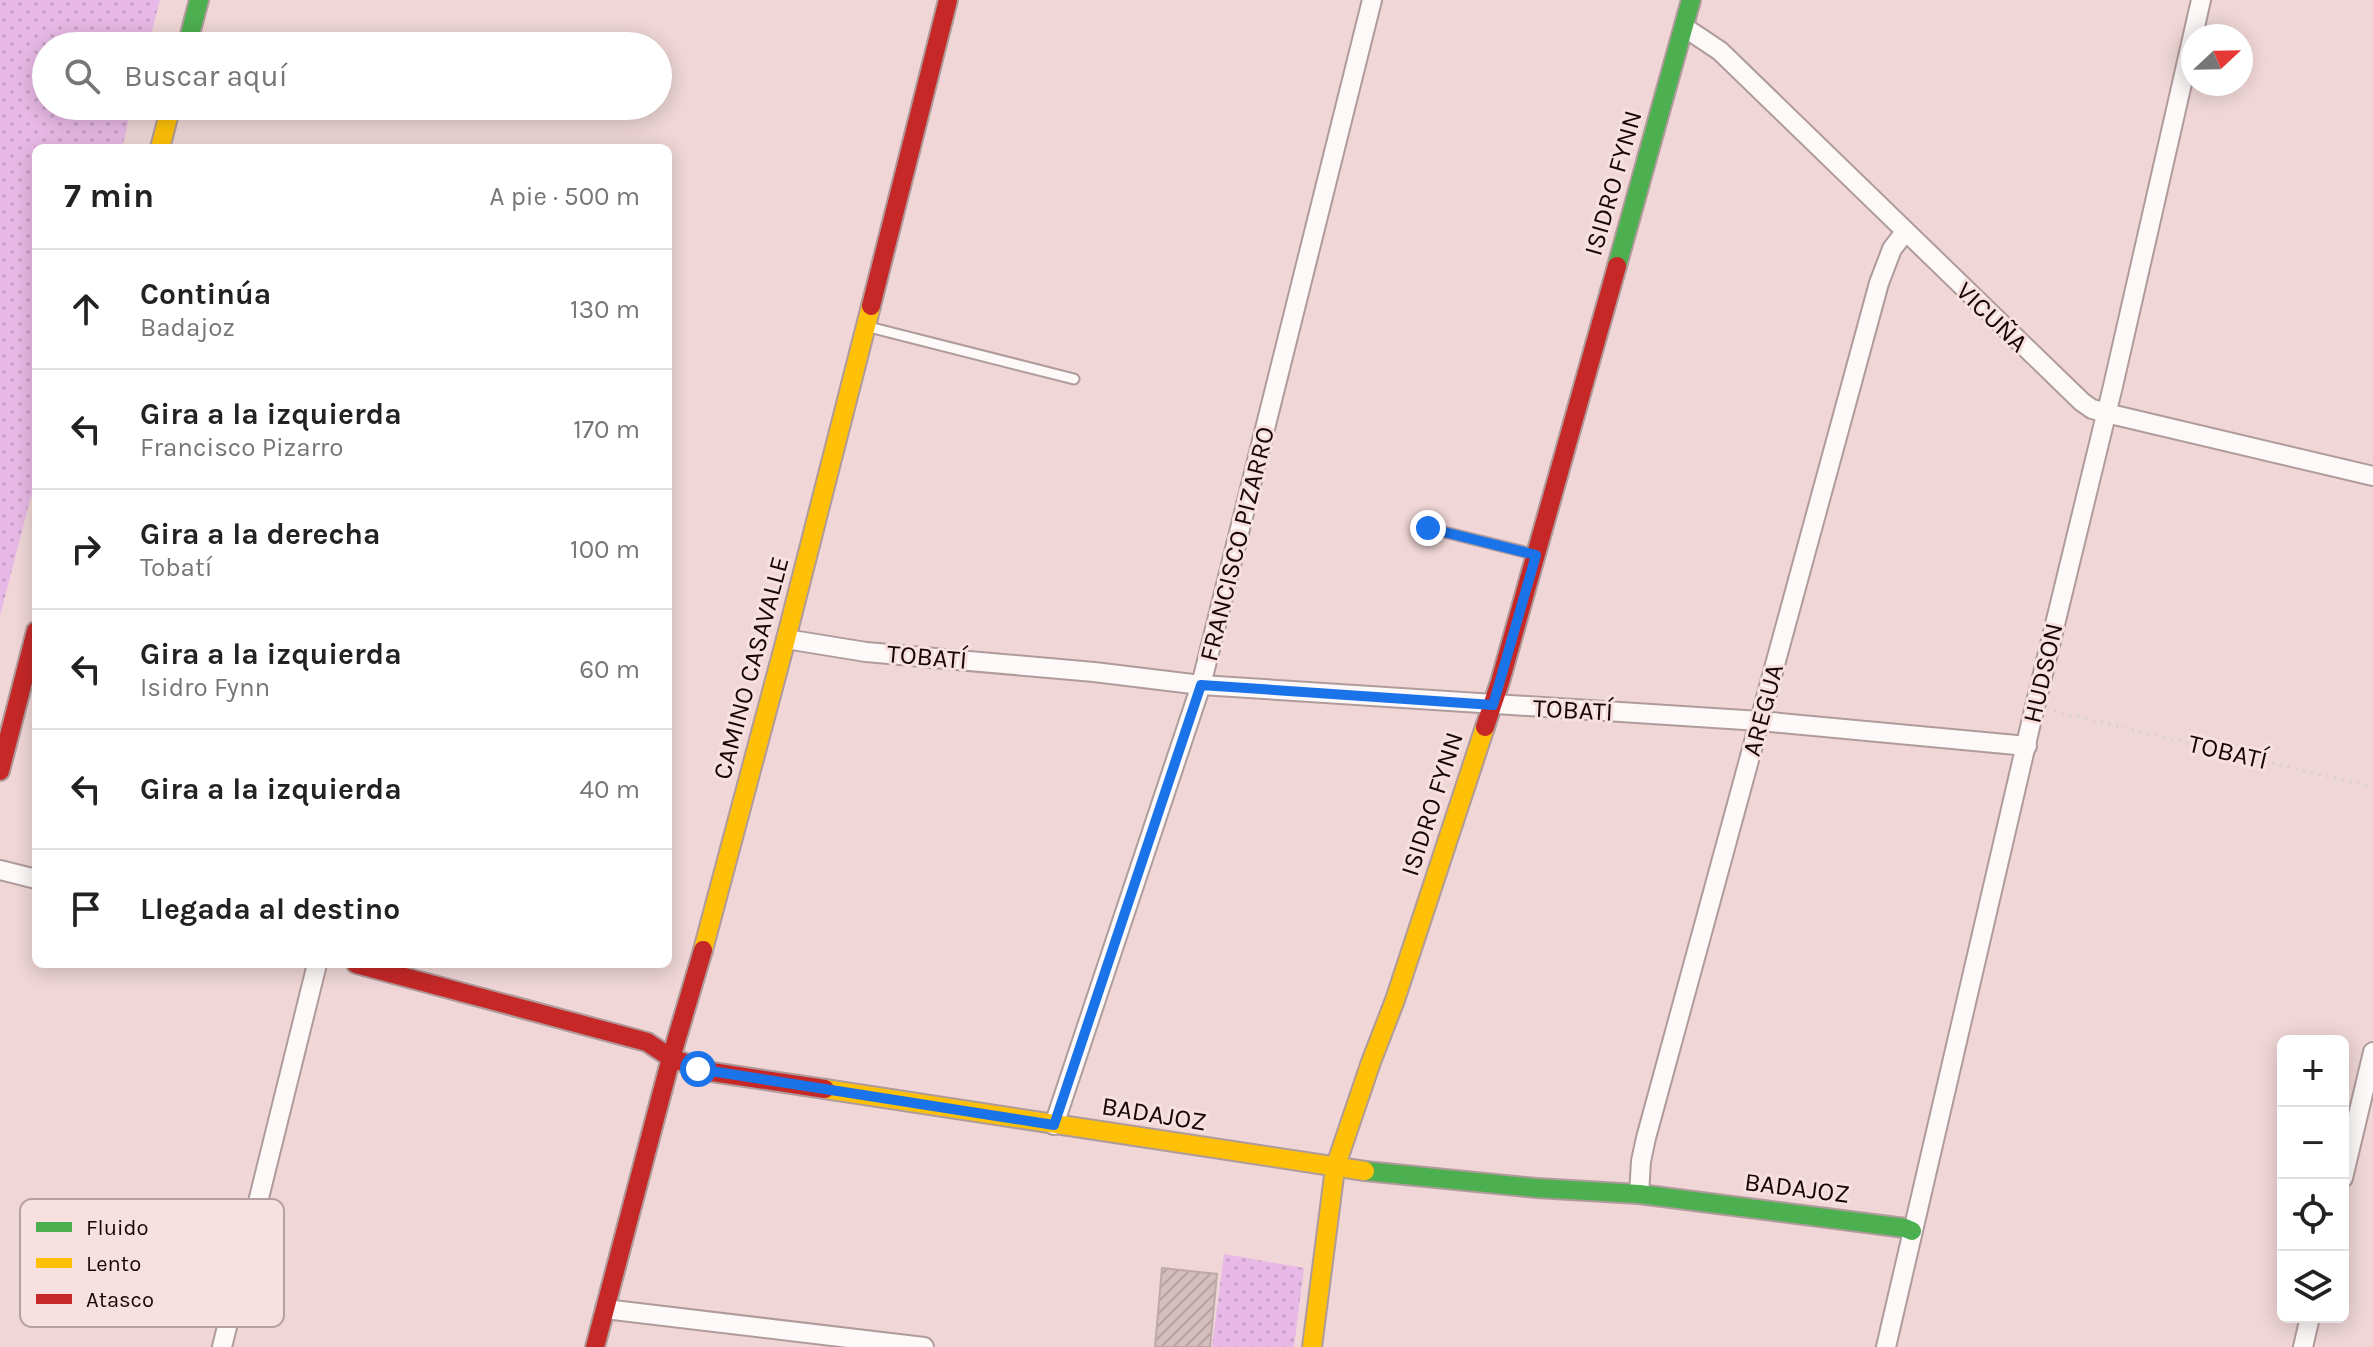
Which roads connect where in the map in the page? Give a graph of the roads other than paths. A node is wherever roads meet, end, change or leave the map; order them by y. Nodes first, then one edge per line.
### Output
1 (199, 0) edge
2 (948, 0) edge
3 (1372, 0) edge
4 (1691, 0) edge
5 (2201, 0) edge
6 (1684, 27) junction
7 (191, 32) edge
8 (167, 120) edge
9 (161, 144) edge
10 (1905, 232) junction
11 (865, 326) junction
12 (1074, 379) dead end
13 (2106, 413) junction
14 (2373, 476) edge
15 (1428, 528) dead end
16 (1536, 555) junction
17 (786, 639) junction
18 (32, 647) edge
19 (1201, 685) junction
20 (1493, 705) junction
21 (1760, 721) junction
22 (2027, 746) junction
23 (0, 771) edge
24 (0, 870) edge
25 (32, 878) edge
26 (316, 968) edge
27 (371, 968) edge
28 (2373, 1052) edge
29 (671, 1058) junction
30 (1054, 1125) junction
31 (2349, 1153) edge
32 (1335, 1168) junction
33 (1639, 1194) junction
34 (259, 1199) edge
35 (1912, 1231) junction
36 (605, 1309) junction
37 (2309, 1323) edge
38 (227, 1327) edge
39 (222, 1347) edge
40 (595, 1347) edge
41 (924, 1347) edge
42 (1312, 1347) edge
43 (1886, 1347) edge
44 (2303, 1347) edge

1 - 7 street
2 - 11 street, CAMINO CASAVALLE
3 - 19 street, FRANCISCO PIZARRO
4 - 6 street, ISIDRO FYNN
5 - 13 street, HUDSON
6 - 10 street, VICUÑA
6 - 16 street, ISIDRO FYNN
8 - 9 street
10 - 13 street, VICUÑA
10 - 21 street, AREGUA
11 - 12 lane
11 - 17 street, CAMINO CASAVALLE
13 - 14 street, VICUÑA
13 - 22 street, HUDSON
15 - 16 lane
16 - 20 street, ISIDRO FYNN
17 - 19 street, TOBATÍ
17 - 29 street, CAMINO CASAVALLE
18 - 23 street
19 - 20 street, TOBATÍ
19 - 30 street, FRANCISCO PIZARRO
20 - 21 street, TOBATÍ
20 - 32 street, ISIDRO FYNN
21 - 22 street, TOBATÍ
21 - 33 street, AREGUA
22 - 35 street, HUDSON
24 - 25 street
26 - 34 street
27 - 29 street, BADAJOZ
28 - 31 street
29 - 30 street, BADAJOZ
29 - 36 street, CAMINO CASAVALLE
30 - 32 street, BADAJOZ
32 - 33 street, BADAJOZ
32 - 42 street, ISIDRO FYNN
33 - 35 street, BADAJOZ
35 - 43 street, HUDSON
36 - 40 street, CAMINO CASAVALLE
36 - 41 street
37 - 44 street
38 - 39 street

